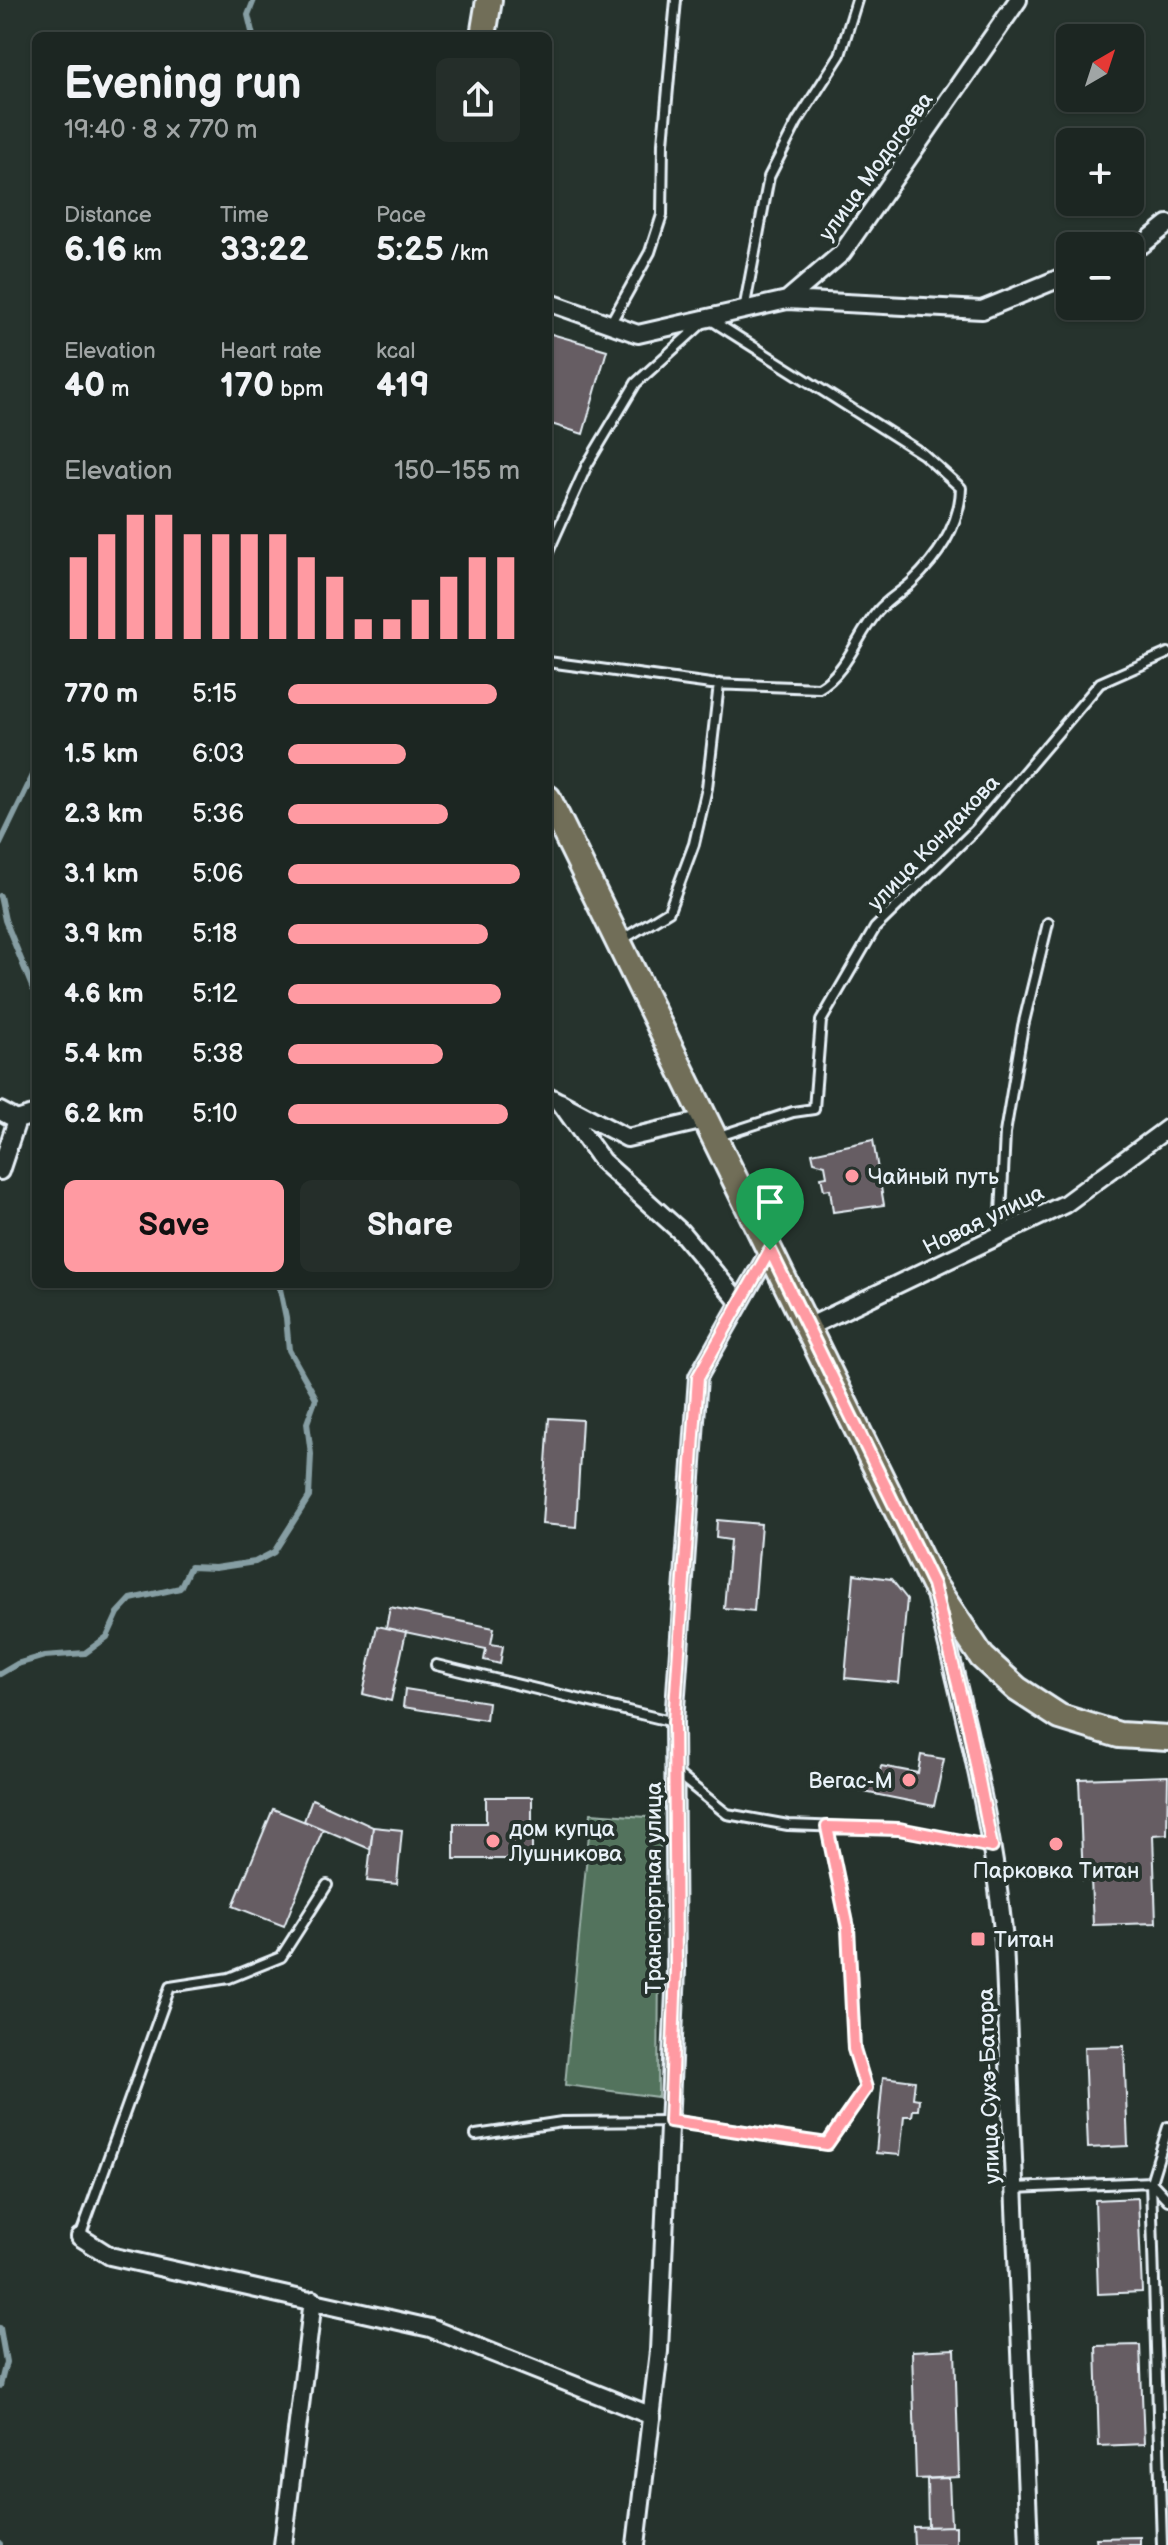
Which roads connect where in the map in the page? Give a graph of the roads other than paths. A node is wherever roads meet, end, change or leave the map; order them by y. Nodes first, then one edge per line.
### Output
1 (489, 0) edge
2 (676, 0) edge
3 (857, 0) edge
4 (1018, 0) edge
5 (1026, 0) edge
6 (1005, 22) junction
7 (484, 32) edge
8 (1168, 224) edge
9 (1144, 243) edge
10 (1056, 280) edge
11 (787, 300) junction
12 (552, 303) edge
13 (744, 310) junction
14 (708, 318) junction
15 (610, 324) junction
16 (552, 543) edge
17 (1168, 653) edge
18 (552, 663) edge
19 (719, 684) junction
20 (552, 806) edge
21 (1048, 923) dead end
22 (618, 942) junction
23 (554, 1099) edge
24 (0, 1111) edge
25 (32, 1115) edge
26 (17, 1120) junction
27 (1168, 1128) edge
28 (710, 1129) junction
29 (0, 1171) edge
30 (1000, 1235) junction
31 (770, 1250) junction
32 (740, 1303) junction
33 (806, 1328) junction
34 (933, 1584) junction
35 (436, 1665) dead end
36 (674, 1722) junction
37 (1168, 1738) edge
38 (675, 1772) junction
39 (827, 1827) junction
40 (992, 1847) junction
41 (327, 1885) dead end
42 (670, 2121) junction
43 (1168, 2127) edge
44 (476, 2135) dead end
45 (1151, 2182) junction
46 (1014, 2188) junction
47 (1168, 2200) edge
48 (80, 2237) joint
49 (313, 2300) junction
50 (1168, 2374) edge
51 (1157, 2381) junction
52 (652, 2416) junction
53 (283, 2545) edge
54 (636, 2545) edge
55 (1029, 2545) edge
56 (1162, 2545) edge

1 - 7 main road
2 - 15 lane
3 - 13 lane
4 - 6 street, улица Модогоева
5 - 6 street
6 - 11 street, улица Модогоева
8 - 9 street
10 - 11 street
11 - 13 street, улица Модогоева
12 - 15 street, улица Модогоева
13 - 14 street, улица Модогоева
14 - 15 street, улица Модогоева
14 - 16 lane
14 - 19 lane
17 - 28 lane, улица Кондакова
18 - 19 lane
19 - 22 lane
20 - 22 main road
21 - 30 lane
22 - 28 main road
23 - 28 street
23 - 32 street
24 - 26 street
25 - 26 street
26 - 29 street
27 - 30 street, Новая улица
28 - 31 main road
30 - 33 street, Новая улица
31 - 32 street, Транспортная улица
31 - 33 main road
32 - 36 street, Транспортная улица
33 - 34 main road
34 - 37 main road
34 - 40 street, улица Сухэ-Батора
35 - 36 lane
36 - 38 street, Транспортная улица
38 - 39 lane
38 - 42 street, Транспортная улица
39 - 40 lane
39 - 42 lane
40 - 46 street, улица Сухэ-Батора
41 - 48 lane
42 - 44 lane
42 - 52 street, Транспортная улица
43 - 45 lane
45 - 46 lane
45 - 47 lane
45 - 51 lane
46 - 55 street, улица Сухэ-Батора
48 - 49 street
49 - 52 street
49 - 53 street
50 - 51 lane
51 - 56 lane
52 - 54 street, Транспортная улица

